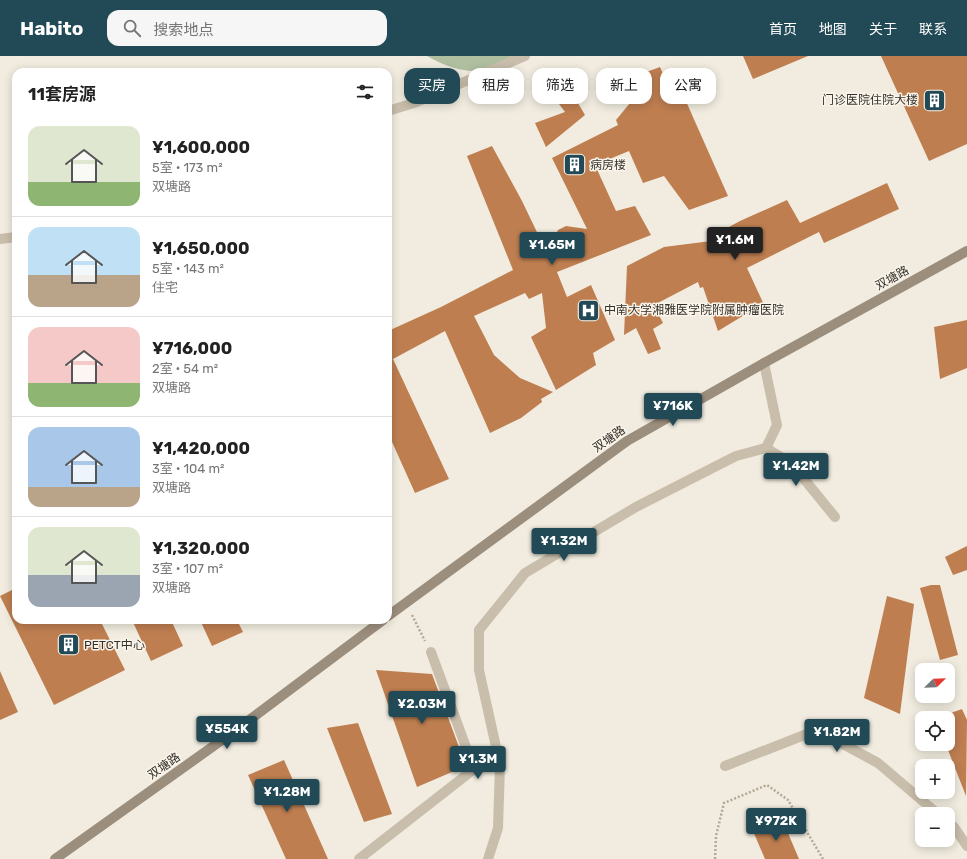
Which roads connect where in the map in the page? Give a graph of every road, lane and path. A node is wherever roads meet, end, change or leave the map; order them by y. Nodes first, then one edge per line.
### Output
1 (525, 56) edge
2 (392, 110) edge
3 (12, 238) edge
4 (0, 239) edge
5 (967, 251) edge
6 (764, 362) junction
7 (766, 448) junction
8 (835, 517) dead end
9 (405, 603) junction
10 (392, 613) edge
11 (378, 624) edge
12 (431, 652) joint
13 (725, 766) dead end
14 (930, 807) edge
15 (955, 828) edge
16 (967, 846) edge
17 (55, 859) edge
18 (359, 859) edge
19 (488, 859) edge
20 (715, 859) edge
21 (823, 859) edge

1 - 2 street
3 - 4 street
5 - 6 street, 双塘路
6 - 7 street
6 - 9 street, 双塘路
7 - 8 street
7 - 19 street
9 - 10 street, 双塘路
9 - 12 path
11 - 17 street, 双塘路
12 - 18 street
13 - 14 street
15 - 16 street
20 - 21 path

